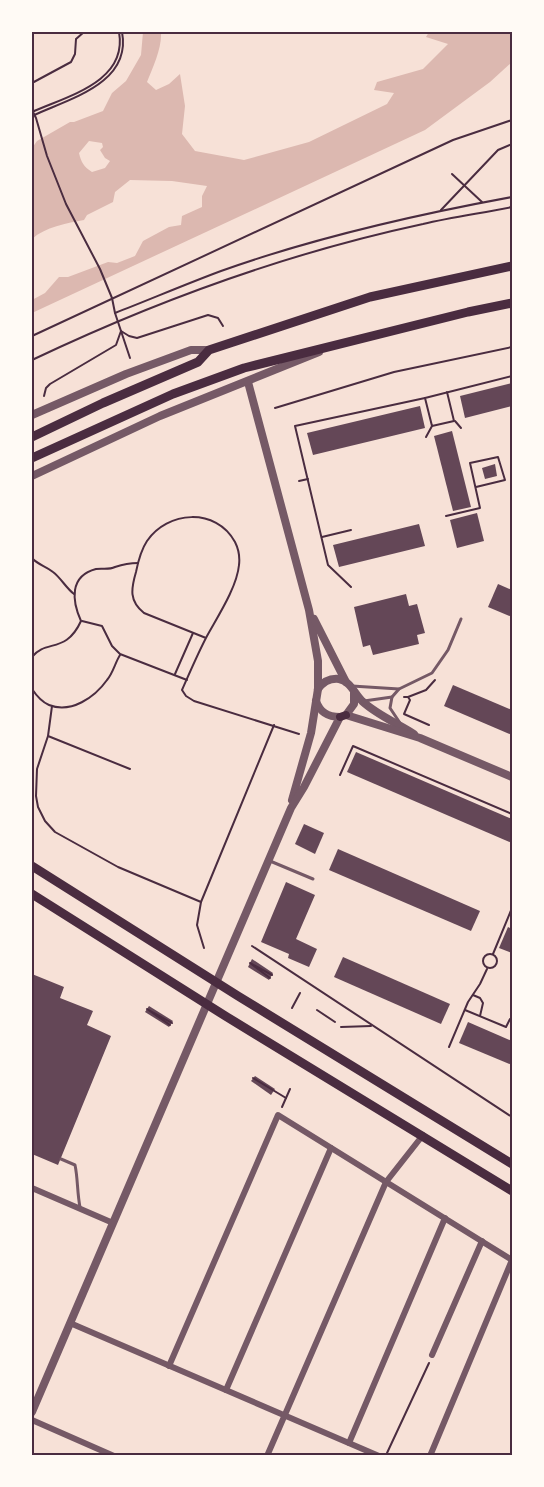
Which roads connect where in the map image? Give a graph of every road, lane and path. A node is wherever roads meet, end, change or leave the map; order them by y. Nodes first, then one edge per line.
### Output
1 (84, 32) edge
2 (121, 32) edge
3 (32, 83) edge
4 (33, 114) edge
5 (513, 120) edge
6 (513, 144) edge
7 (452, 174) dead end
8 (465, 185) junction
9 (513, 196) edge
10 (482, 202) junction
11 (513, 207) edge
12 (441, 210) junction
13 (513, 266) edge
14 (112, 298) junction
15 (513, 303) edge
16 (115, 313) junction
17 (118, 322) junction
18 (223, 326) dead end
19 (121, 331) junction
20 (32, 336) edge
21 (334, 345) junction
22 (513, 347) edge
23 (209, 350) junction
24 (130, 358) dead end
25 (32, 360) edge
26 (513, 376) edge
27 (248, 382) junction
28 (447, 392) junction
29 (44, 396) dead end
30 (425, 398) junction
31 (275, 408) dead end
32 (32, 415) edge
33 (454, 421) junction
34 (432, 426) junction
35 (461, 428) dead end
36 (32, 437) edge
37 (426, 437) dead end
38 (32, 458) edge
39 (32, 477) edge
40 (308, 479) junction
41 (299, 481) dead end
42 (476, 487) junction
43 (446, 516) dead end
44 (351, 530) dead end
45 (322, 537) junction
46 (32, 558) edge
47 (138, 563) junction
48 (351, 587) dead end
49 (74, 594) junction
50 (309, 610) junction
51 (461, 619) dead end
52 (81, 621) junction
53 (193, 633) junction
54 (206, 638) junction
55 (120, 654) junction
56 (32, 655) edge
57 (175, 675) junction
58 (438, 676) dead end
59 (187, 680) junction
60 (350, 686) junction
61 (32, 689) edge
62 (318, 689) junction
63 (399, 689) junction
64 (392, 697) junction
65 (316, 701) junction
66 (363, 701) junction
67 (354, 705) junction
68 (52, 706) junction
69 (343, 716) junction
70 (274, 725) junction
71 (429, 725) dead end
72 (402, 726) junction
73 (299, 734) dead end
74 (48, 736) junction
75 (420, 738) junction
76 (130, 769) dead end
77 (340, 776) dead end
78 (513, 777) edge
79 (38, 779) junction
80 (32, 780) edge
81 (291, 808) junction
82 (513, 814) edge
83 (268, 861) junction
84 (32, 866) edge
85 (313, 879) dead end
86 (32, 894) edge
87 (201, 902) junction
88 (513, 908) edge
89 (252, 946) dead end
90 (204, 948) dead end
91 (493, 954) junction
92 (487, 969) junction
93 (271, 976) joint
94 (216, 983) junction
95 (300, 993) dead end
96 (472, 994) junction
97 (207, 1004) junction
98 (292, 1008) dead end
99 (317, 1010) dead end
100 (465, 1010) junction
101 (480, 1016) junction
102 (510, 1019) dead end
103 (335, 1022) dead end
104 (171, 1024) joint
105 (371, 1026) junction
106 (341, 1027) dead end
107 (449, 1047) dead end
108 (253, 1078) dead end
109 (290, 1089) dead end
110 (286, 1098) junction
111 (278, 1115) junction
112 (513, 1117) edge
113 (423, 1135) junction
114 (331, 1148) junction
115 (62, 1159) dead end
116 (513, 1164) edge
117 (386, 1182) junction
118 (32, 1188) edge
119 (513, 1191) edge
120 (80, 1209) junction
121 (445, 1218) junction
122 (113, 1223) junction
123 (482, 1241) junction
124 (512, 1260) edge
125 (70, 1323) junction
126 (432, 1355) joint
127 (169, 1365) junction
128 (226, 1390) junction
129 (32, 1412) edge
130 (285, 1415) junction
131 (32, 1420) edge
132 (349, 1443) junction
133 (114, 1455) edge
134 (267, 1455) edge
135 (379, 1455) edge
136 (386, 1455) edge
137 (430, 1455) edge

1 - 3 path
2 - 4 path
4 - 14 path
5 - 14 path
6 - 8 path
7 - 8 path
8 - 10 path
8 - 12 path
9 - 10 path
10 - 12 path
11 - 17 path
12 - 16 path
13 - 23 main road
14 - 16 path
14 - 20 path
15 - 21 main road
16 - 17 path
17 - 19 path
17 - 25 path
18 - 19 path
19 - 24 path
19 - 29 path
21 - 27 street
21 - 38 main road
22 - 31 path
23 - 32 street
23 - 36 main road
26 - 28 path
27 - 39 street
27 - 50 street
28 - 30 path
28 - 33 path
30 - 34 path
30 - 40 path
33 - 34 path
33 - 35 path
34 - 37 path
40 - 41 path
40 - 45 path
42 - 42 path
42 - 43 path
44 - 45 path
45 - 48 path
46 - 49 path
47 - 49 path
47 - 53 path
47 - 54 path
49 - 52 path
50 - 60 street
50 - 62 street
51 - 63 lane
52 - 55 path
52 - 56 path
53 - 54 path
53 - 57 path
54 - 59 path
55 - 57 path
55 - 68 path
57 - 59 path
58 - 71 path
59 - 70 path
60 - 62 street
60 - 63 lane
60 - 66 street
60 - 67 street
61 - 68 path
62 - 65 street
63 - 64 lane
64 - 66 lane
64 - 72 lane
65 - 69 street
65 - 81 street
66 - 67 lane
66 - 72 street
67 - 69 street
68 - 74 path
69 - 75 street
69 - 81 street
70 - 73 path
70 - 87 path
72 - 75 street
74 - 76 path
74 - 79 path
75 - 78 street
77 - 82 path
79 - 80 path
79 - 87 path
81 - 83 street
83 - 85 lane
83 - 94 street
84 - 94 main road
86 - 97 main road
87 - 90 path
88 - 91 path
89 - 105 path
91 - 92 path
91 - 92 path
92 - 96 path
93 - 93 path
94 - 97 street
94 - 116 main road
95 - 98 path
96 - 100 path
96 - 101 path
97 - 113 main road
97 - 122 street
99 - 103 path
100 - 101 path
100 - 107 path
101 - 102 path
104 - 104 path
105 - 106 path
105 - 112 path
108 - 110 path
109 - 110 path
110 - 111 path
111 - 114 street
111 - 127 street
113 - 117 street
113 - 119 main road
114 - 117 street
114 - 128 street
115 - 120 lane
117 - 121 street
117 - 130 street
118 - 120 street
120 - 122 street
121 - 123 street
121 - 132 street
122 - 125 street
123 - 124 street
123 - 126 street
124 - 137 street
125 - 127 street
125 - 129 street
126 - 136 path
127 - 128 street
128 - 130 street
130 - 132 street
130 - 134 street
131 - 133 street
132 - 135 street

